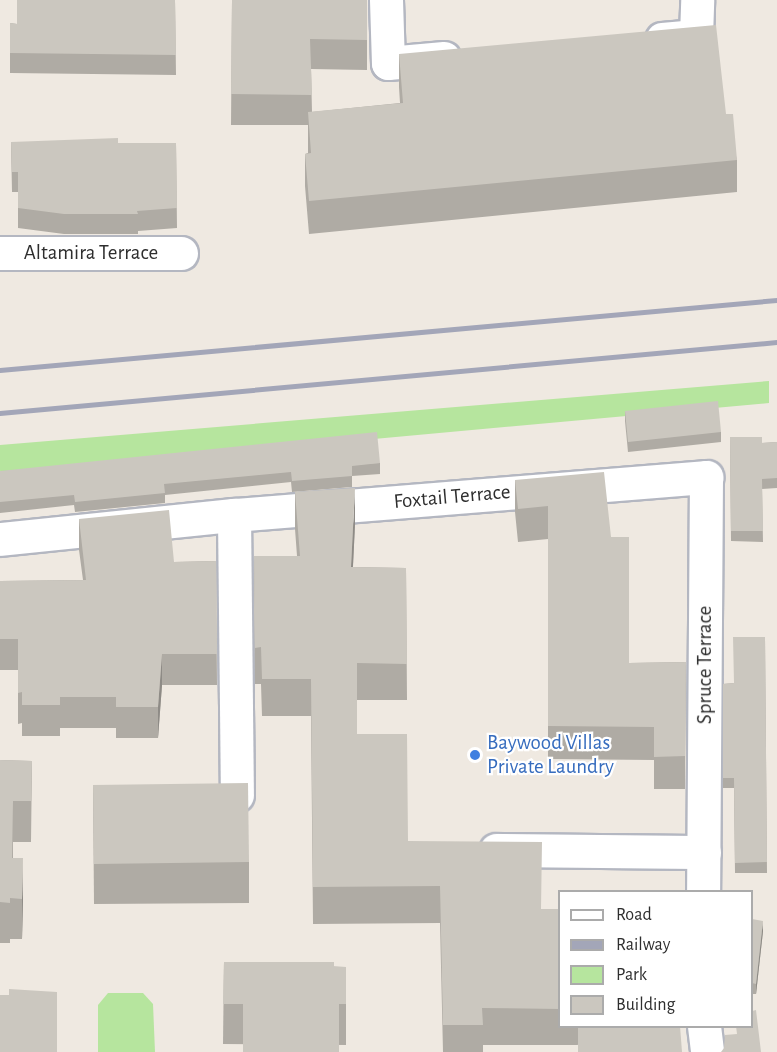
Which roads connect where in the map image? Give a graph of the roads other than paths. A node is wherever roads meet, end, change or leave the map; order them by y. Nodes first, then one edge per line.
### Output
1 (386, 0) edge
2 (697, 0) edge
3 (637, 42) edge
4 (471, 56) edge
5 (0, 253) edge
6 (181, 253) dead end
7 (706, 477) joint
8 (234, 515) junction
9 (0, 539) edge
10 (237, 795) edge
11 (482, 849) edge
12 (704, 852) junction
13 (703, 890) edge
14 (704, 1028) edge
15 (707, 1052) edge

1 - 4 street
2 - 3 street
5 - 6 street, Altamira Terrace
7 - 8 street, Foxtail Terrace
7 - 12 street, Spruce Terrace
8 - 9 street, Foxtail Terrace
8 - 10 street
11 - 12 street
12 - 13 street, Spruce Terrace
14 - 15 street

